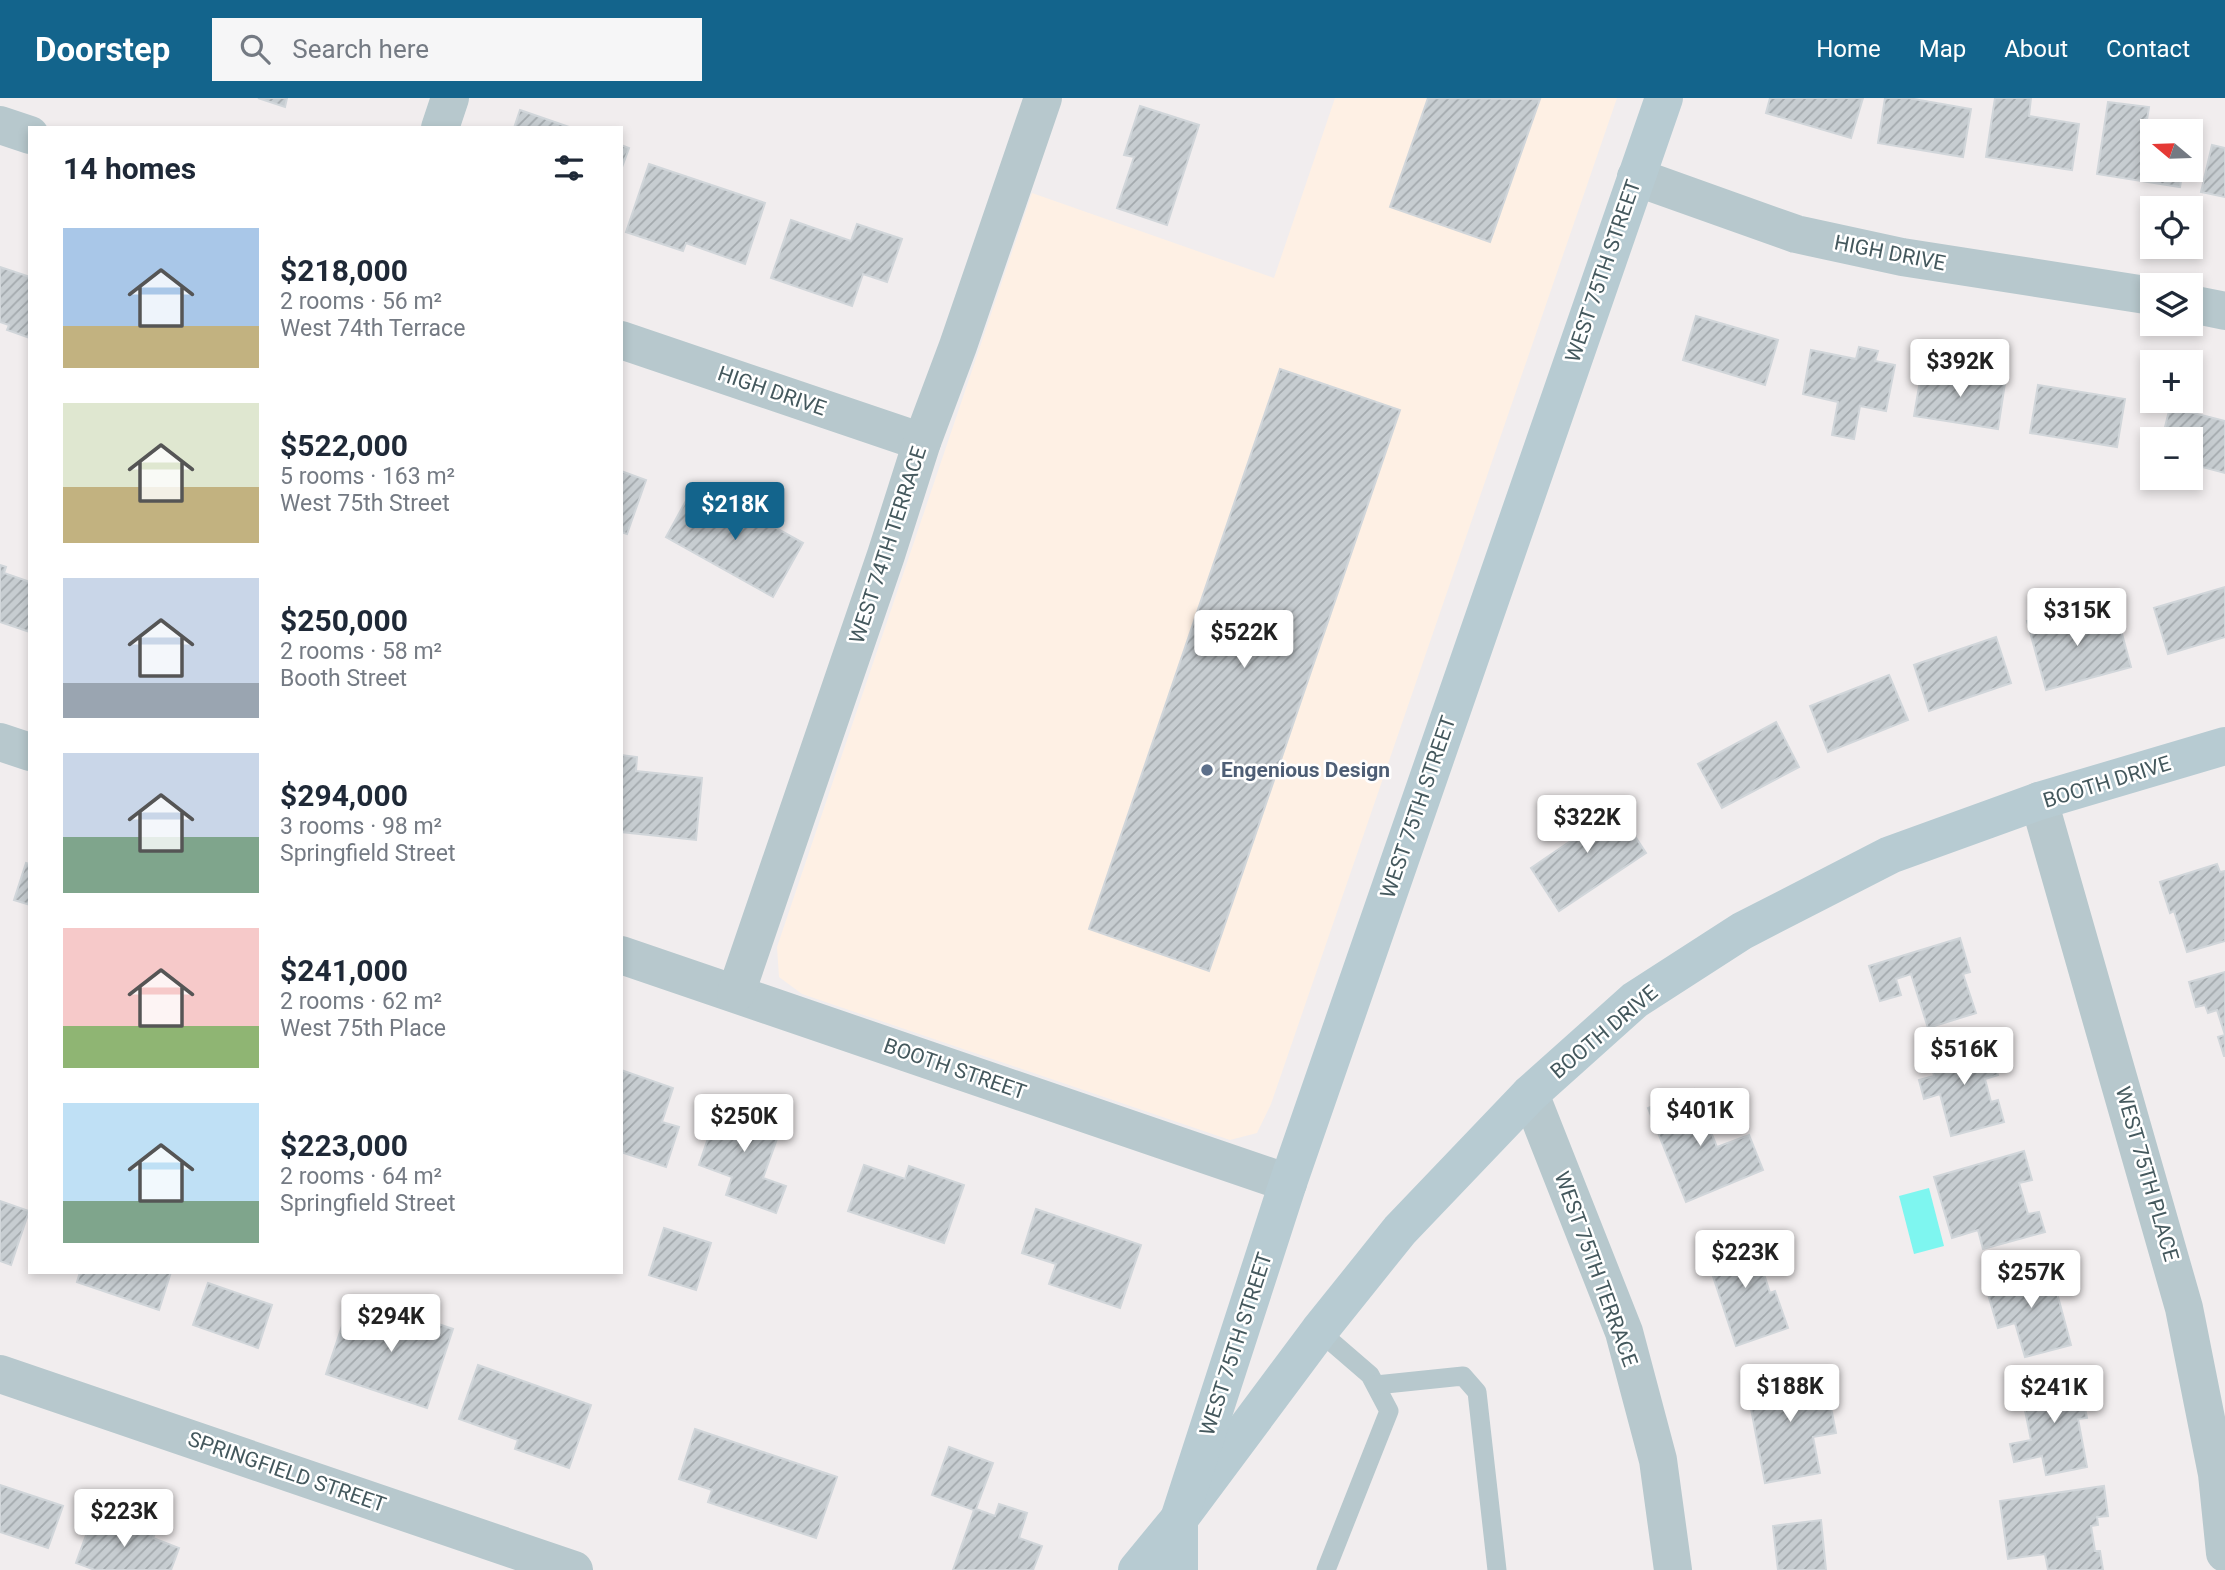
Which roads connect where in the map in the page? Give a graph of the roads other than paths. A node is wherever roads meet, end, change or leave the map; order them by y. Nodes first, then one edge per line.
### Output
1 (450, 98) edge
2 (1043, 98) edge
3 (1664, 98) edge
4 (0, 125) edge
5 (441, 126) edge
6 (28, 134) edge
7 (1636, 177) junction
8 (2140, 294) edge
9 (2203, 306) edge
10 (2225, 311) edge
11 (623, 341) edge
12 (922, 442) junction
13 (0, 742) edge
14 (2225, 746) edge
15 (28, 751) edge
16 (2039, 801) junction
17 (623, 956) edge
18 (736, 993) junction
19 (1530, 1094) junction
20 (1288, 1183) junction
21 (1319, 1331) junction
22 (0, 1374) edge
23 (1376, 1385) junction
24 (1180, 1519) junction
25 (2225, 1553) edge
26 (574, 1570) edge
27 (1137, 1570) edge
28 (1179, 1570) edge
29 (1326, 1570) edge
30 (1497, 1570) edge
31 (1673, 1570) edge

1 - 5 street
2 - 12 street, WEST 74TH TERRACE
3 - 7 main road, WEST 75TH STREET
4 - 6 street
7 - 8 street, HIGH DRIVE
7 - 20 main road, WEST 75TH STREET
9 - 10 street
11 - 12 street, HIGH DRIVE
12 - 18 street, WEST 74TH TERRACE
13 - 15 street
14 - 16 main road, BOOTH DRIVE
16 - 19 main road, BOOTH DRIVE
16 - 25 street, WEST 75TH PLACE
17 - 18 street, BOOTH STREET
18 - 20 street, BOOTH STREET
19 - 21 main road, BOOTH DRIVE
19 - 31 street, WEST 75TH TERRACE
20 - 24 main road, WEST 75TH STREET
21 - 23 lane
21 - 24 main road, BOOTH DRIVE
22 - 26 street, SPRINGFIELD STREET
23 - 29 lane
23 - 30 lane
24 - 27 main road, WEST 75TH STREET
24 - 28 main road, WEST 75TH STREET

